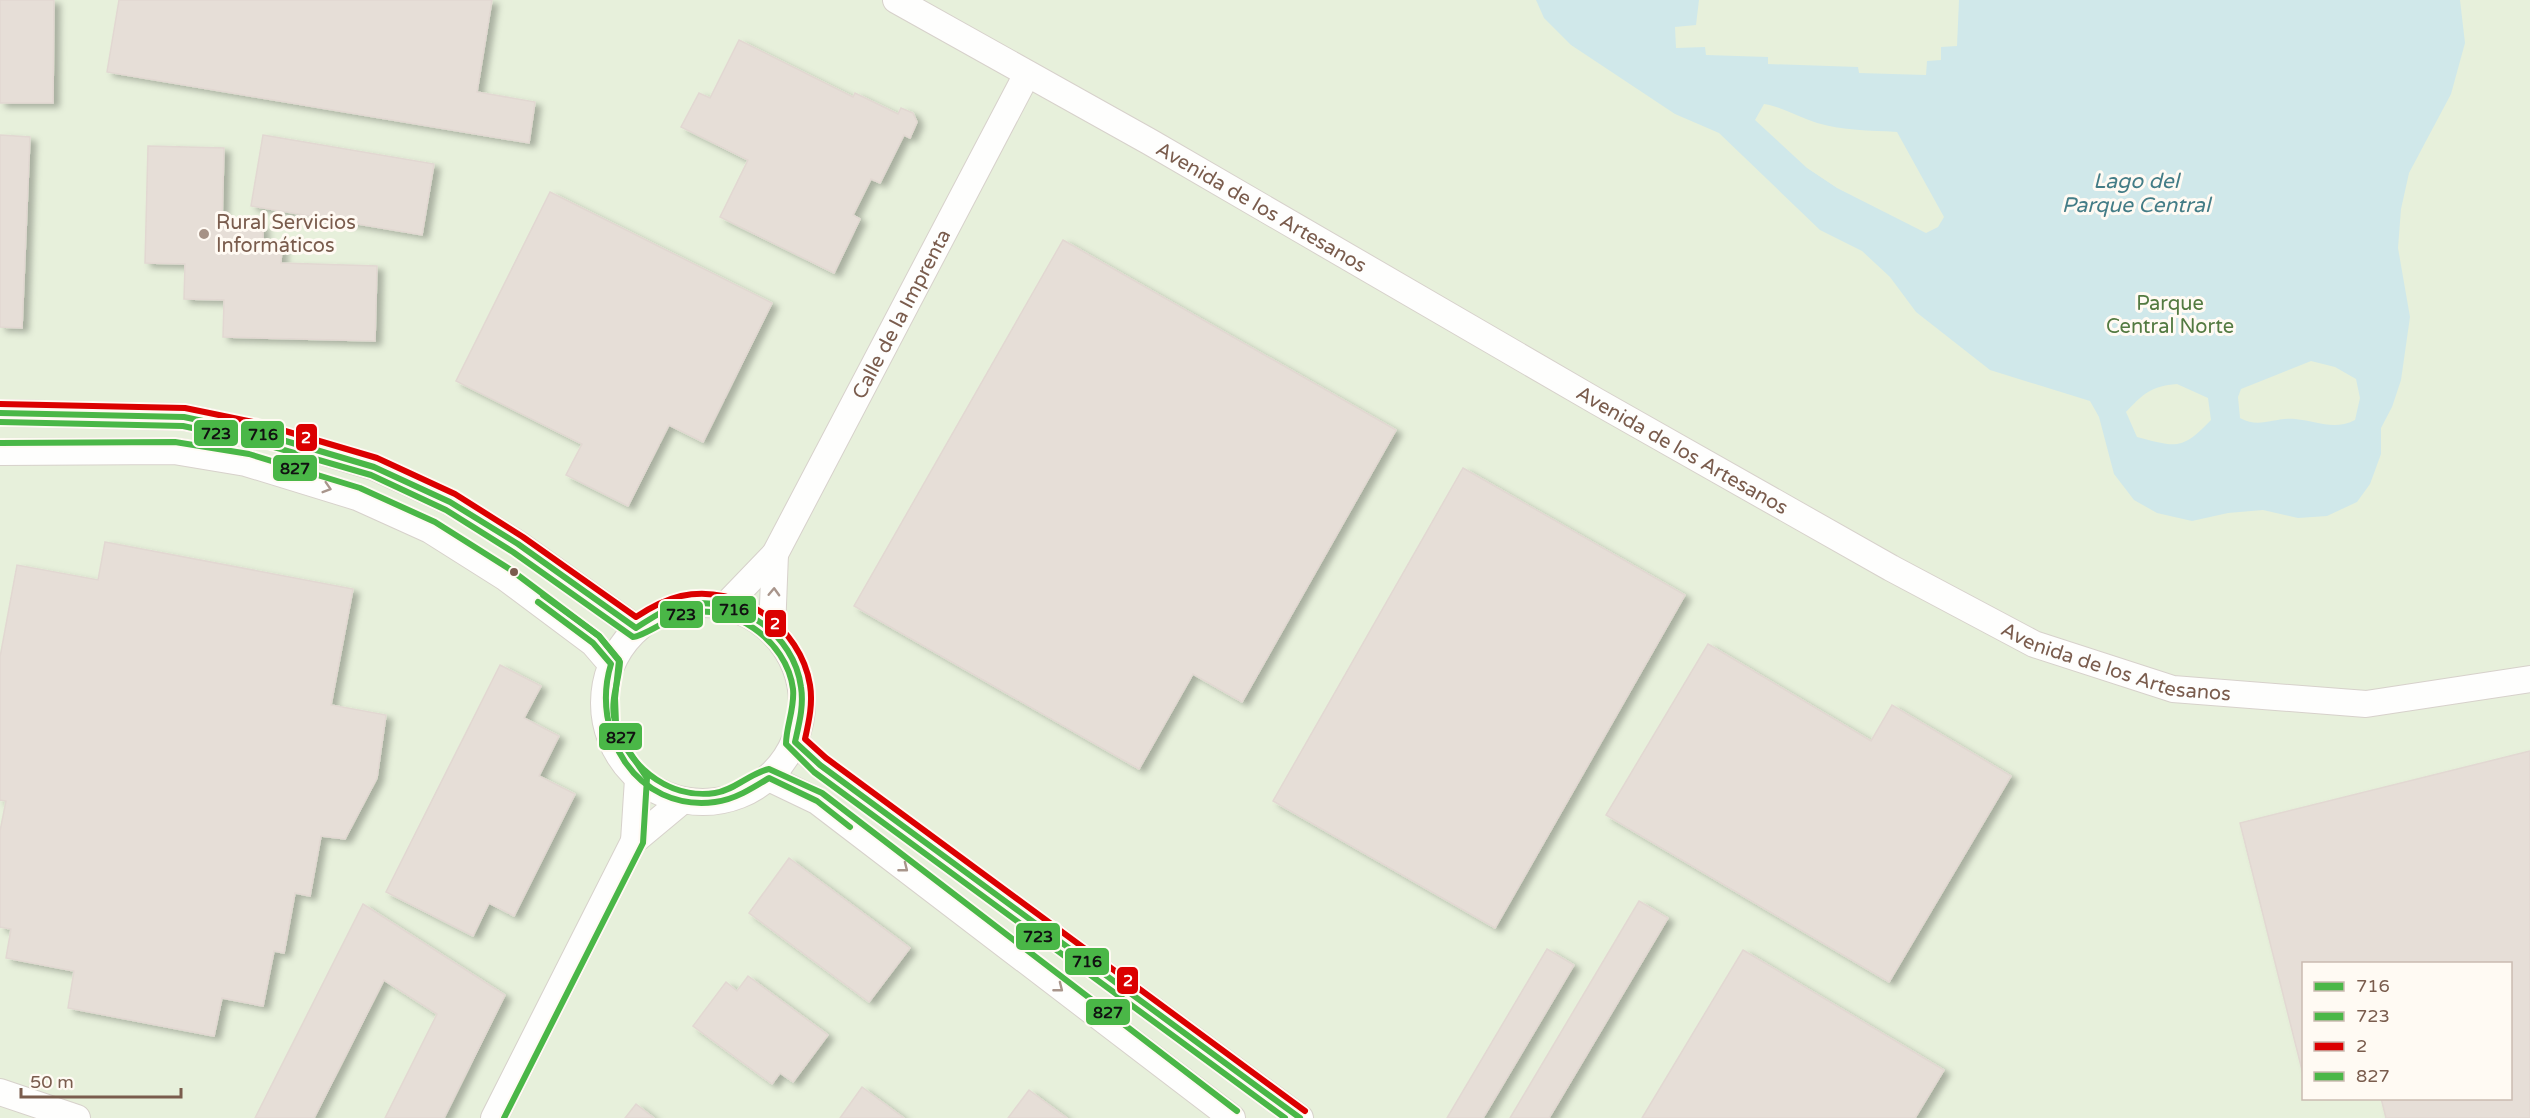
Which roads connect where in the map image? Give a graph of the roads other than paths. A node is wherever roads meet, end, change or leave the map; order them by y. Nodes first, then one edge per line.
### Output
1 (896, 0) edge
2 (1027, 74) junction
3 (0, 413) edge
4 (0, 452) edge
5 (775, 554) junction
6 (726, 605) junction
7 (636, 628) junction
8 (772, 630) junction
9 (611, 664) junction
10 (2530, 679) edge
11 (795, 742) junction
12 (769, 778) junction
13 (638, 779) junction
14 (682, 801) junction
15 (634, 841) junction
16 (0, 1092) edge
17 (77, 1118) edge
18 (494, 1118) edge
19 (1232, 1118) edge
20 (1300, 1118) edge

1 - 2 street, Avenida de los Artesanos
2 - 5 street, Calle de la Imprenta
2 - 10 street, Avenida de los Artesanos
3 - 7 street
4 -> 9 street
5 - 6 street, Calle de la Imprenta
8 -> 5 street, Calle de la Imprenta
6 - 7 street
6 - 8 street
7 - 9 street
8 - 11 street
9 - 13 street
11 - 12 street
11 - 20 street
12 - 14 street
12 -> 19 street
13 - 14 street
13 - 15 street
14 - 15 street
15 - 18 street
16 - 17 street

